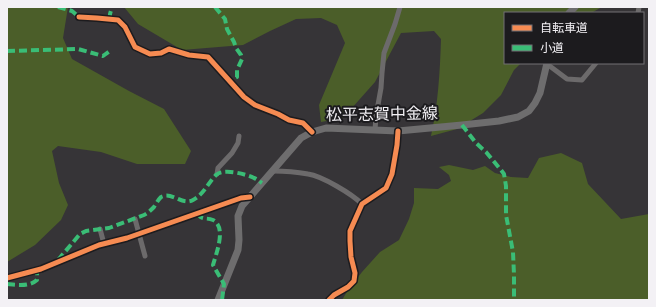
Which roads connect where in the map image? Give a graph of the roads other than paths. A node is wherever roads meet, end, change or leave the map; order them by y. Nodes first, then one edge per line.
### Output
1 (400, 7) edge
2 (79, 17) dead end
3 (547, 64) edge
4 (548, 64) edge
5 (595, 64) edge
6 (375, 130) junction
7 (398, 131) junction
8 (312, 132) junction
9 (239, 136) dead end
10 (273, 170) junction
11 (217, 174) dead end
12 (250, 197) junction
13 (362, 204) junction
14 (135, 219) dead end
15 (100, 229) dead end
16 (139, 234) junction
17 (104, 244) junction
18 (145, 256) dead end
19 (7, 278) edge
20 (218, 300) edge
21 (329, 300) edge

1 - 6 street
2 - 8 street
3 - 7 main road, 松平志賀中金線
4 - 5 street
6 - 7 main road, 松平志賀中金線
6 - 8 main road, 松平志賀中金線
7 - 13 street
8 - 10 main road, 松平志賀中金線
9 - 11 street
10 - 12 main road, 松平志賀中金線
10 - 13 street
12 - 16 street
12 - 20 main road, 松平志賀中金線
13 - 21 street
14 - 16 street
15 - 17 street
16 - 17 street
16 - 18 street
17 - 19 street

